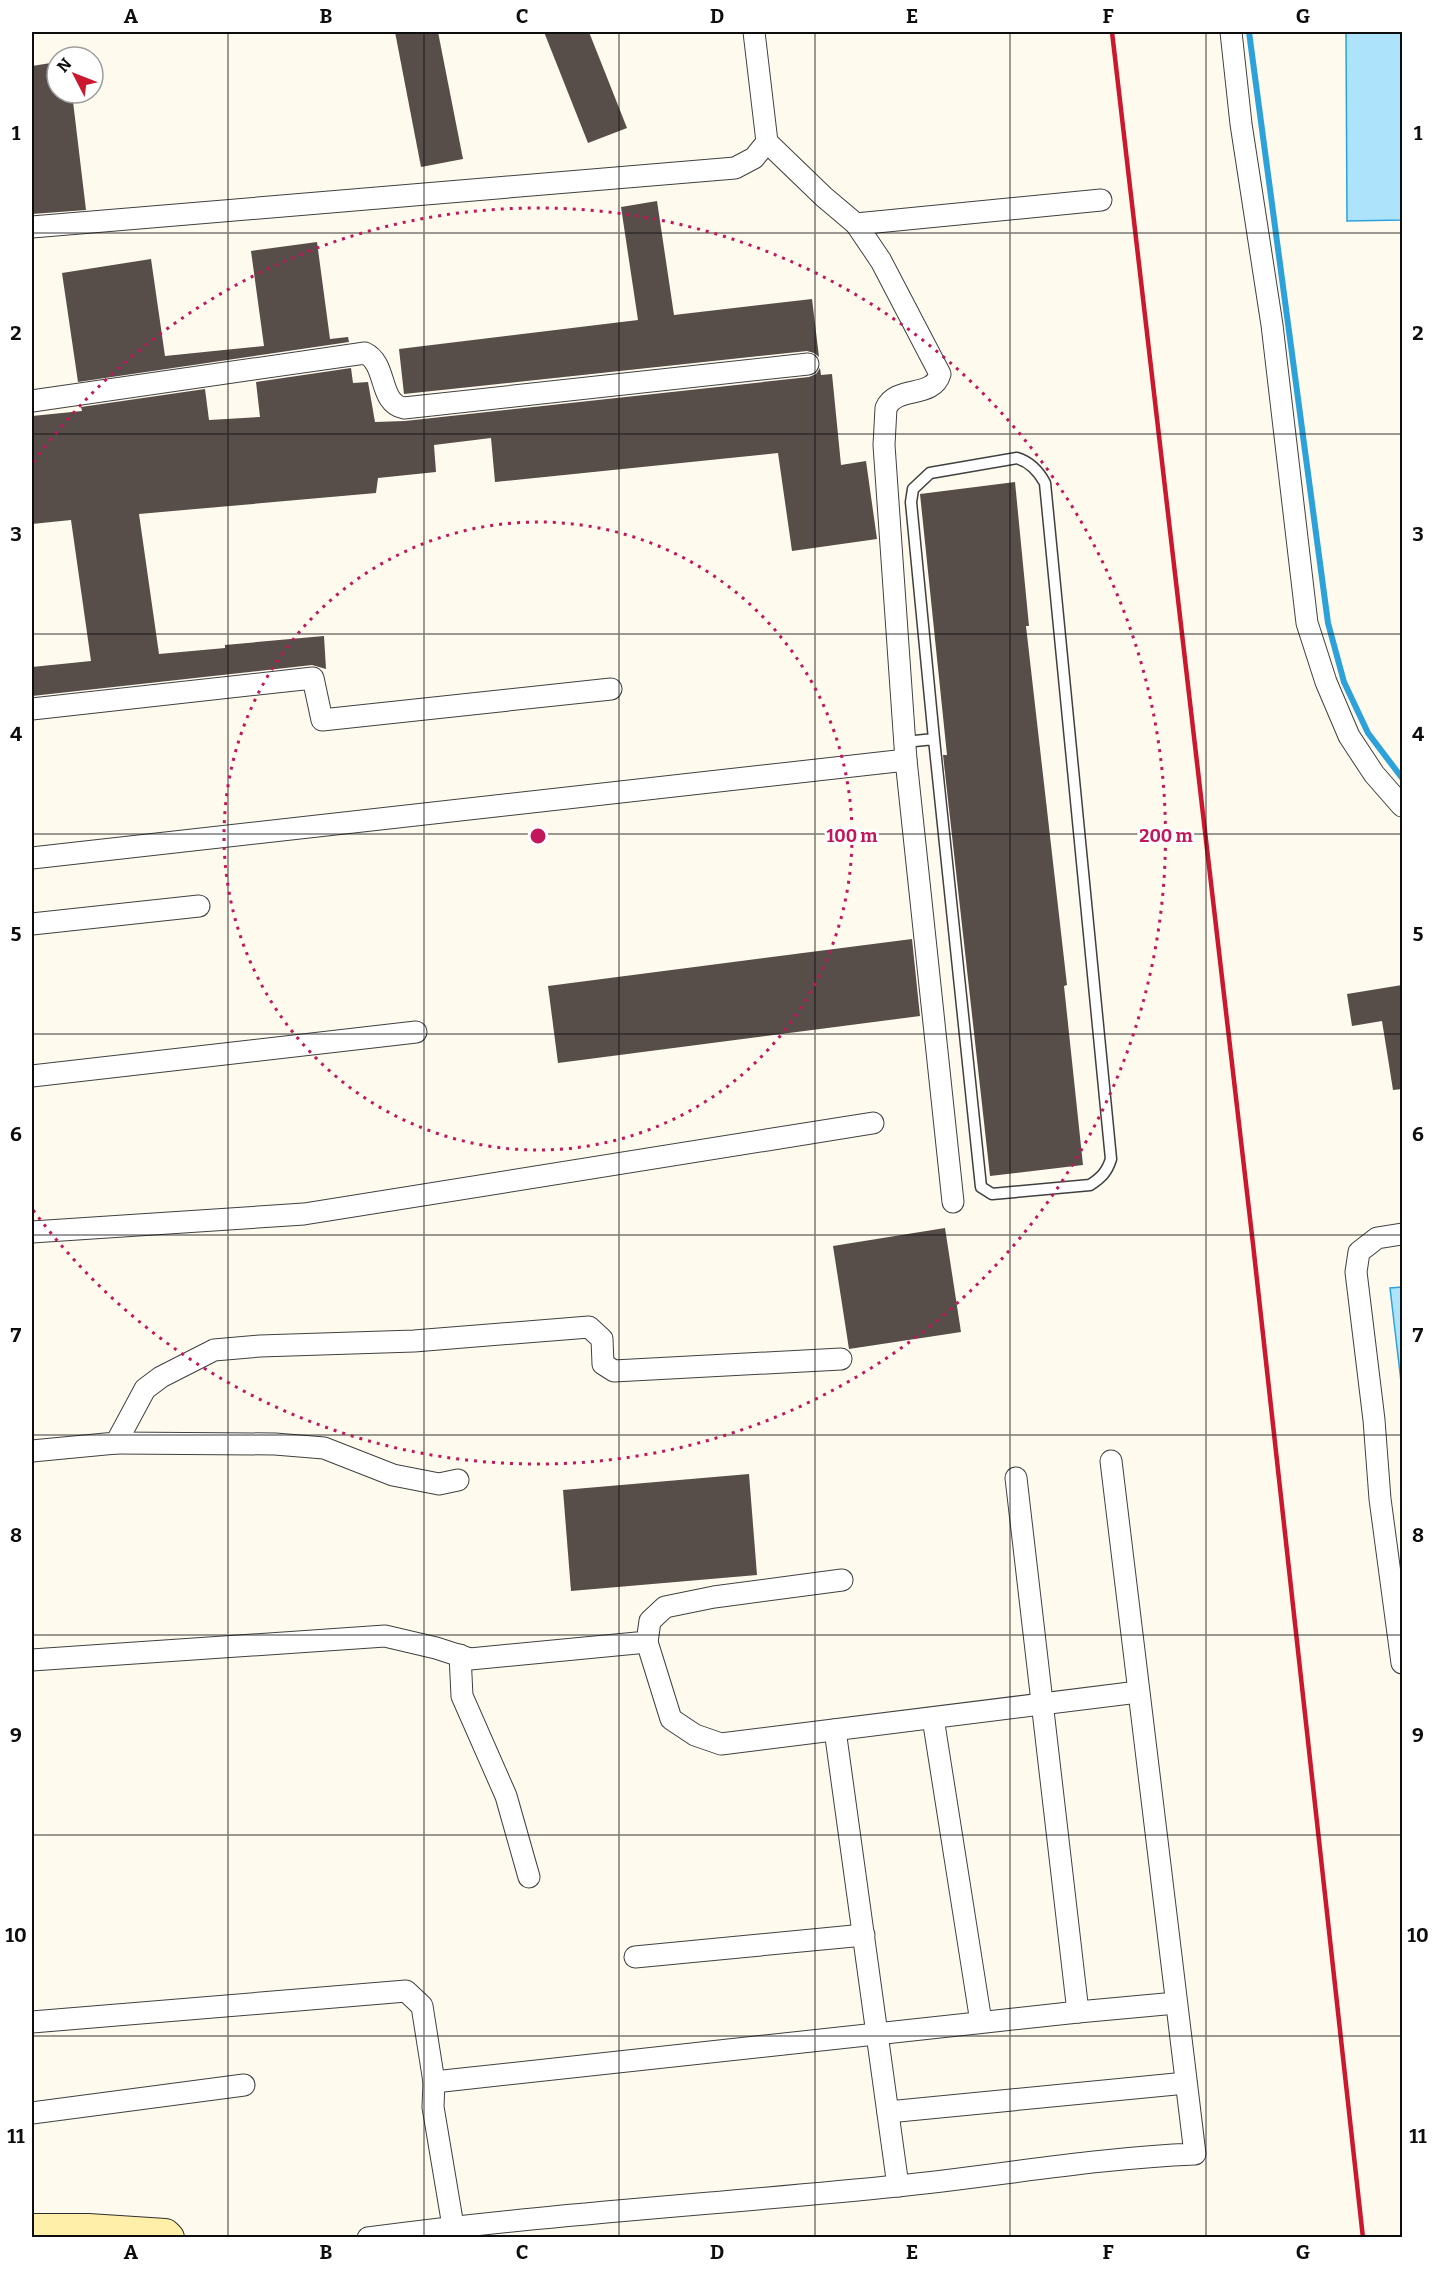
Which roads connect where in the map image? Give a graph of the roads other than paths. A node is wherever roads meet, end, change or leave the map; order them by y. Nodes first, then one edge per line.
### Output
1 (754, 32) edge
2 (1231, 32) edge
3 (766, 142) junction
4 (1101, 200) dead end
5 (855, 224) junction
6 (32, 227) edge
7 (808, 364) dead end
8 (32, 401) edge
9 (611, 689) dead end
10 (32, 709) edge
11 (934, 739) junction
12 (905, 751) junction
13 (1402, 806) edge
14 (32, 858) edge
15 (200, 906) dead end
16 (32, 924) edge
17 (416, 1032) dead end
18 (32, 1076) edge
19 (873, 1123) dead end
20 (953, 1202) dead end
21 (32, 1232) edge
22 (1402, 1234) edge
23 (841, 1359) dead end
24 (116, 1443) junction
25 (32, 1450) edge
26 (1111, 1461) dead end
27 (1016, 1478) dead end
28 (458, 1480) dead end
29 (842, 1580) dead end
30 (647, 1642) junction
31 (460, 1655) junction
32 (32, 1660) edge
33 (1402, 1663) edge
34 (1138, 1692) junction
35 (1043, 1703) junction
36 (933, 1718) junction
37 (835, 1730) junction
38 (529, 1877) dead end
39 (864, 1935) junction
40 (635, 1957) dead end
41 (1176, 2003) junction
42 (1078, 2012) junction
43 (32, 2022) edge
44 (981, 2022) junction
45 (878, 2033) junction
46 (434, 2082) junction
47 (1186, 2083) junction
48 (244, 2085) dead end
49 (888, 2112) junction
50 (32, 2113) edge
51 (898, 2186) junction
52 (453, 2226) junction
53 (32, 2230) edge
54 (168, 2238) edge
55 (368, 2238) edge

1 - 3 street
2 - 13 street
3 - 5 street
3 - 6 street
4 - 5 street
5 - 12 street
7 - 8 street
9 - 10 street
11 - 11 lane
11 - 12 lane
12 - 14 street
12 - 20 street
15 - 16 street
17 - 18 street
19 - 21 street
22 - 33 street
23 - 24 street
24 - 25 street
24 - 28 street
26 - 34 street
27 - 35 street
29 - 30 street
30 - 31 street
30 - 37 street
31 - 32 street
31 - 38 street
34 - 35 street
34 - 41 street
35 - 36 street
35 - 42 street
36 - 37 street
36 - 44 street
37 - 39 street
39 - 40 street
39 - 45 street
41 - 42 street
41 - 47 street
42 - 44 street
43 - 46 street
44 - 45 street
45 - 46 street
45 - 49 street
46 - 52 street
47 - 49 street
47 - 51 street
48 - 50 street
49 - 51 street
51 - 52 street
52 - 55 street
53 - 54 street

